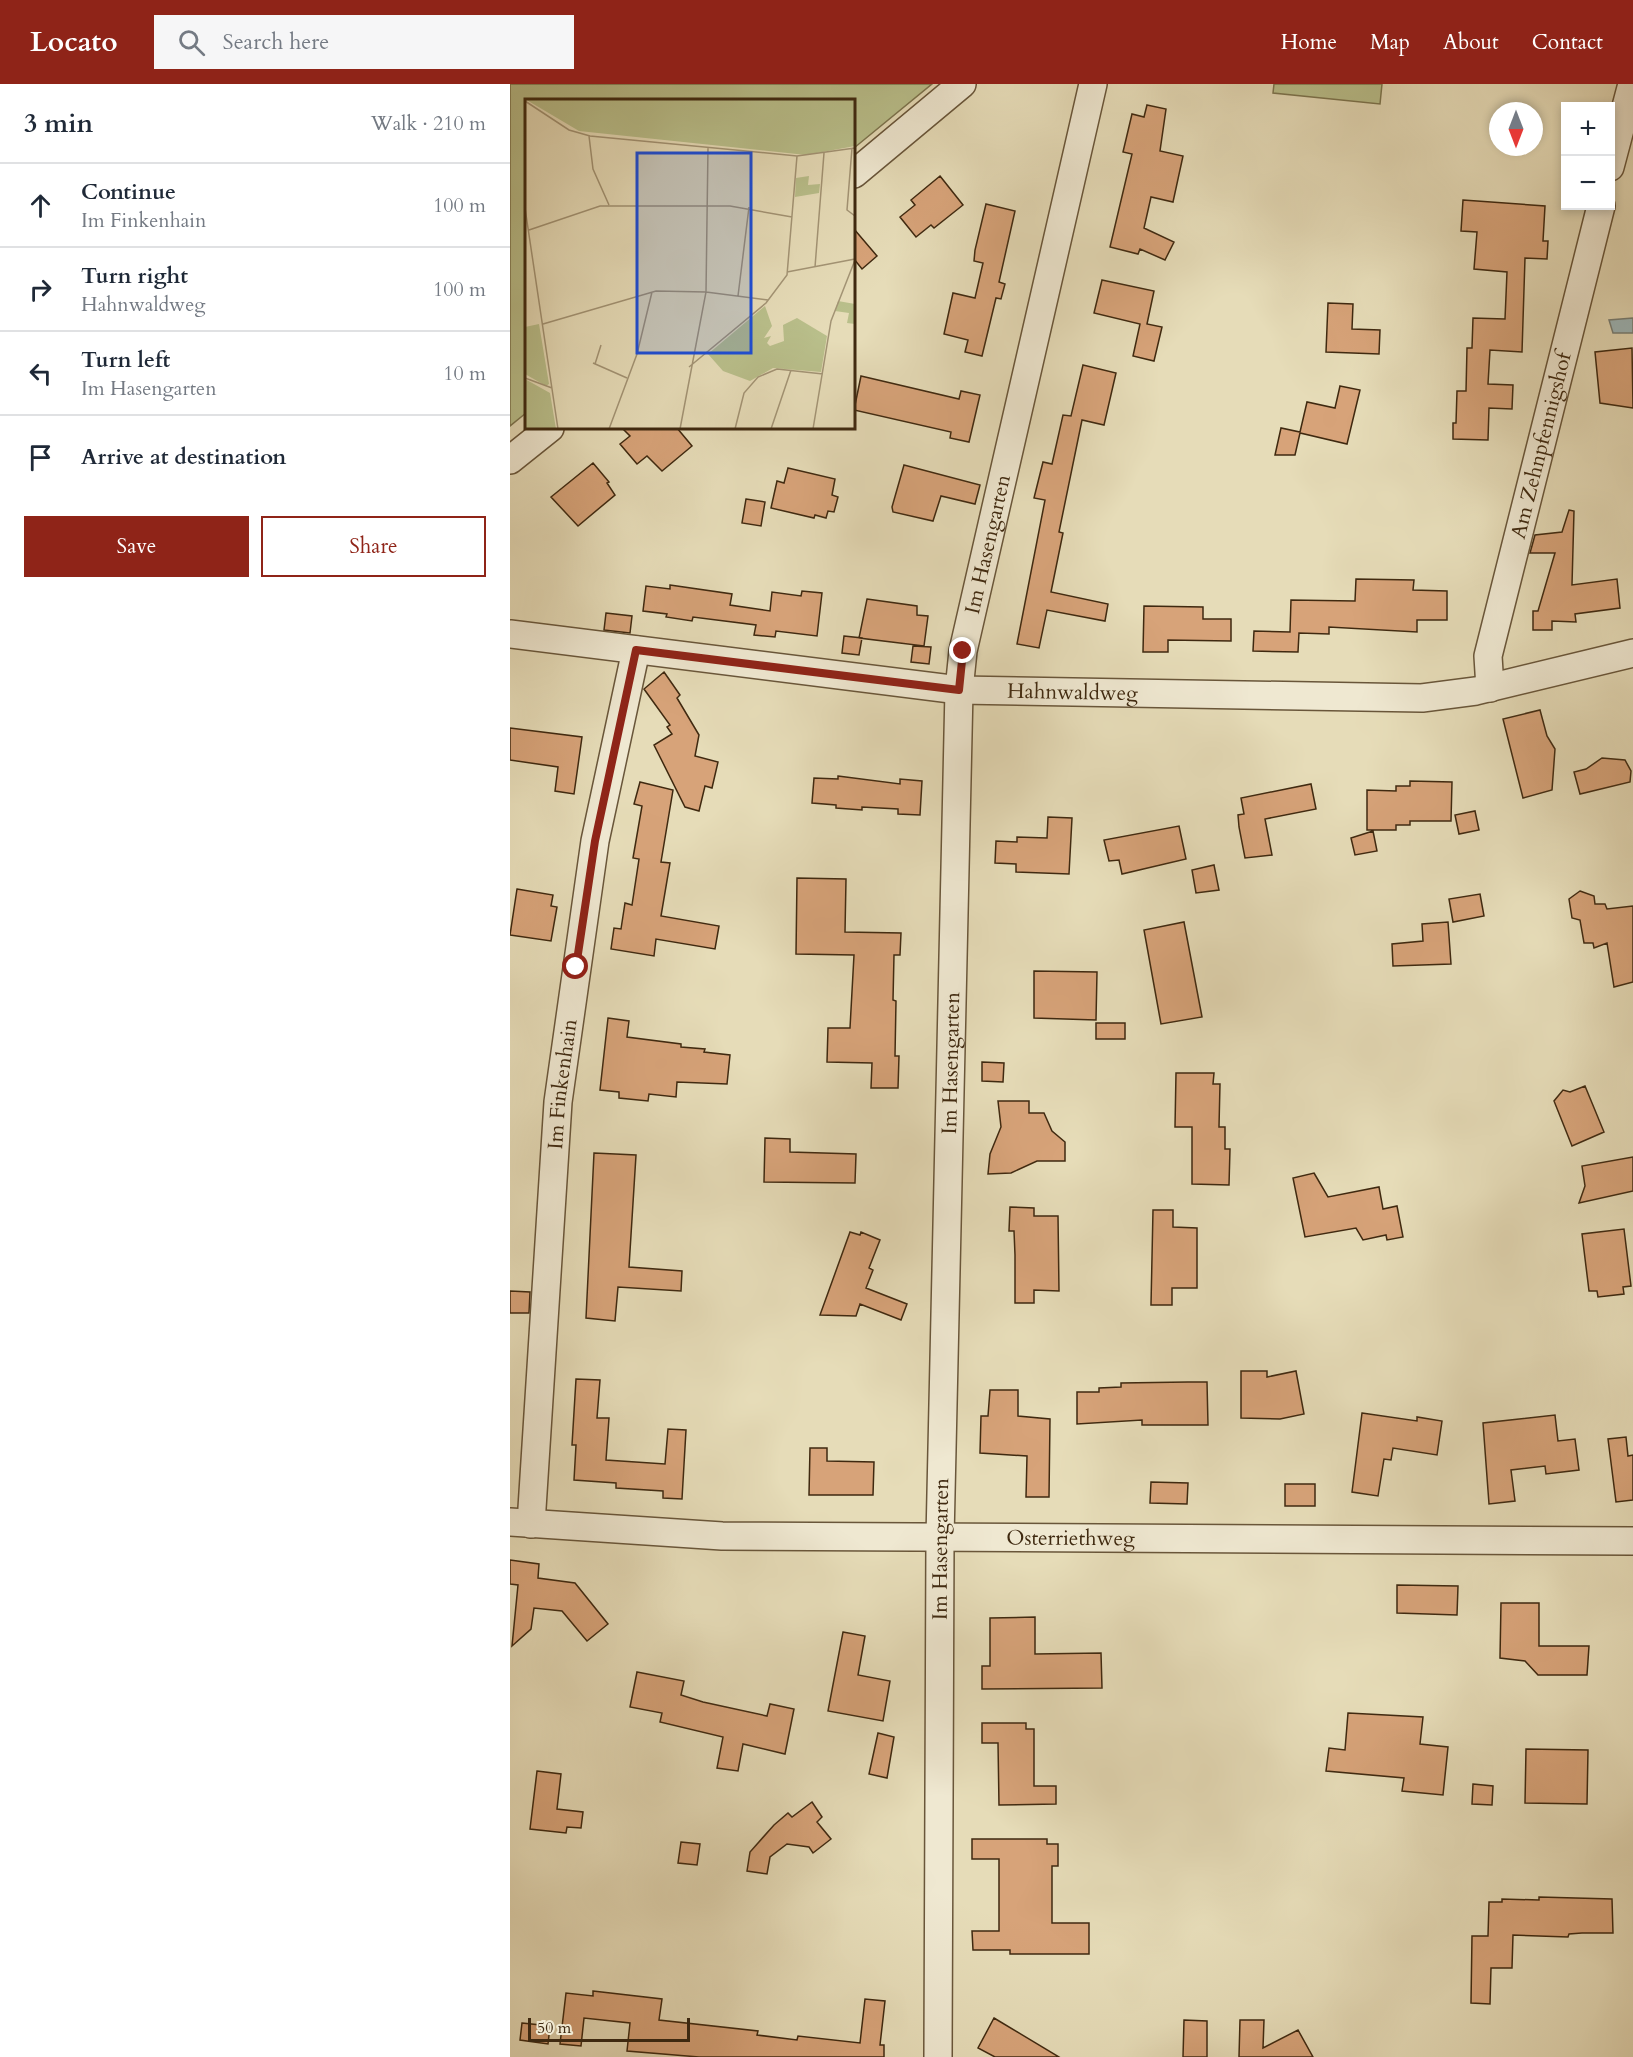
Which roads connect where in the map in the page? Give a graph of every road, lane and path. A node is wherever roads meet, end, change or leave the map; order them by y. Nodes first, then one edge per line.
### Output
1 (962, 84) edge
2 (1093, 84) edge
3 (1632, 84) edge
4 (1614, 156) edge
5 (855, 173) edge
6 (1600, 210) edge
7 (548, 429) edge
8 (510, 460) edge
9 (510, 634) edge
10 (636, 650) junction
11 (1633, 653) edge
12 (1490, 688) junction
13 (959, 690) junction
14 (521, 1523) edge
15 (940, 1538) junction
16 (1633, 1541) edge
17 (938, 2057) edge

1 - 5 street
2 - 13 street, Im Hasengarten
3 - 4 street
6 - 12 street, Am Zehnpfennigshof
7 - 8 street
9 - 10 street, Hahnwaldweg
10 - 13 street, Hahnwaldweg
10 - 14 street, Im Finkenhain
11 - 12 street, Hahnwaldweg
12 - 13 street, Hahnwaldweg
13 - 15 street, Im Hasengarten
14 - 15 street, Osterriethweg
15 - 16 street, Osterriethweg
15 - 17 street, Im Hasengarten

